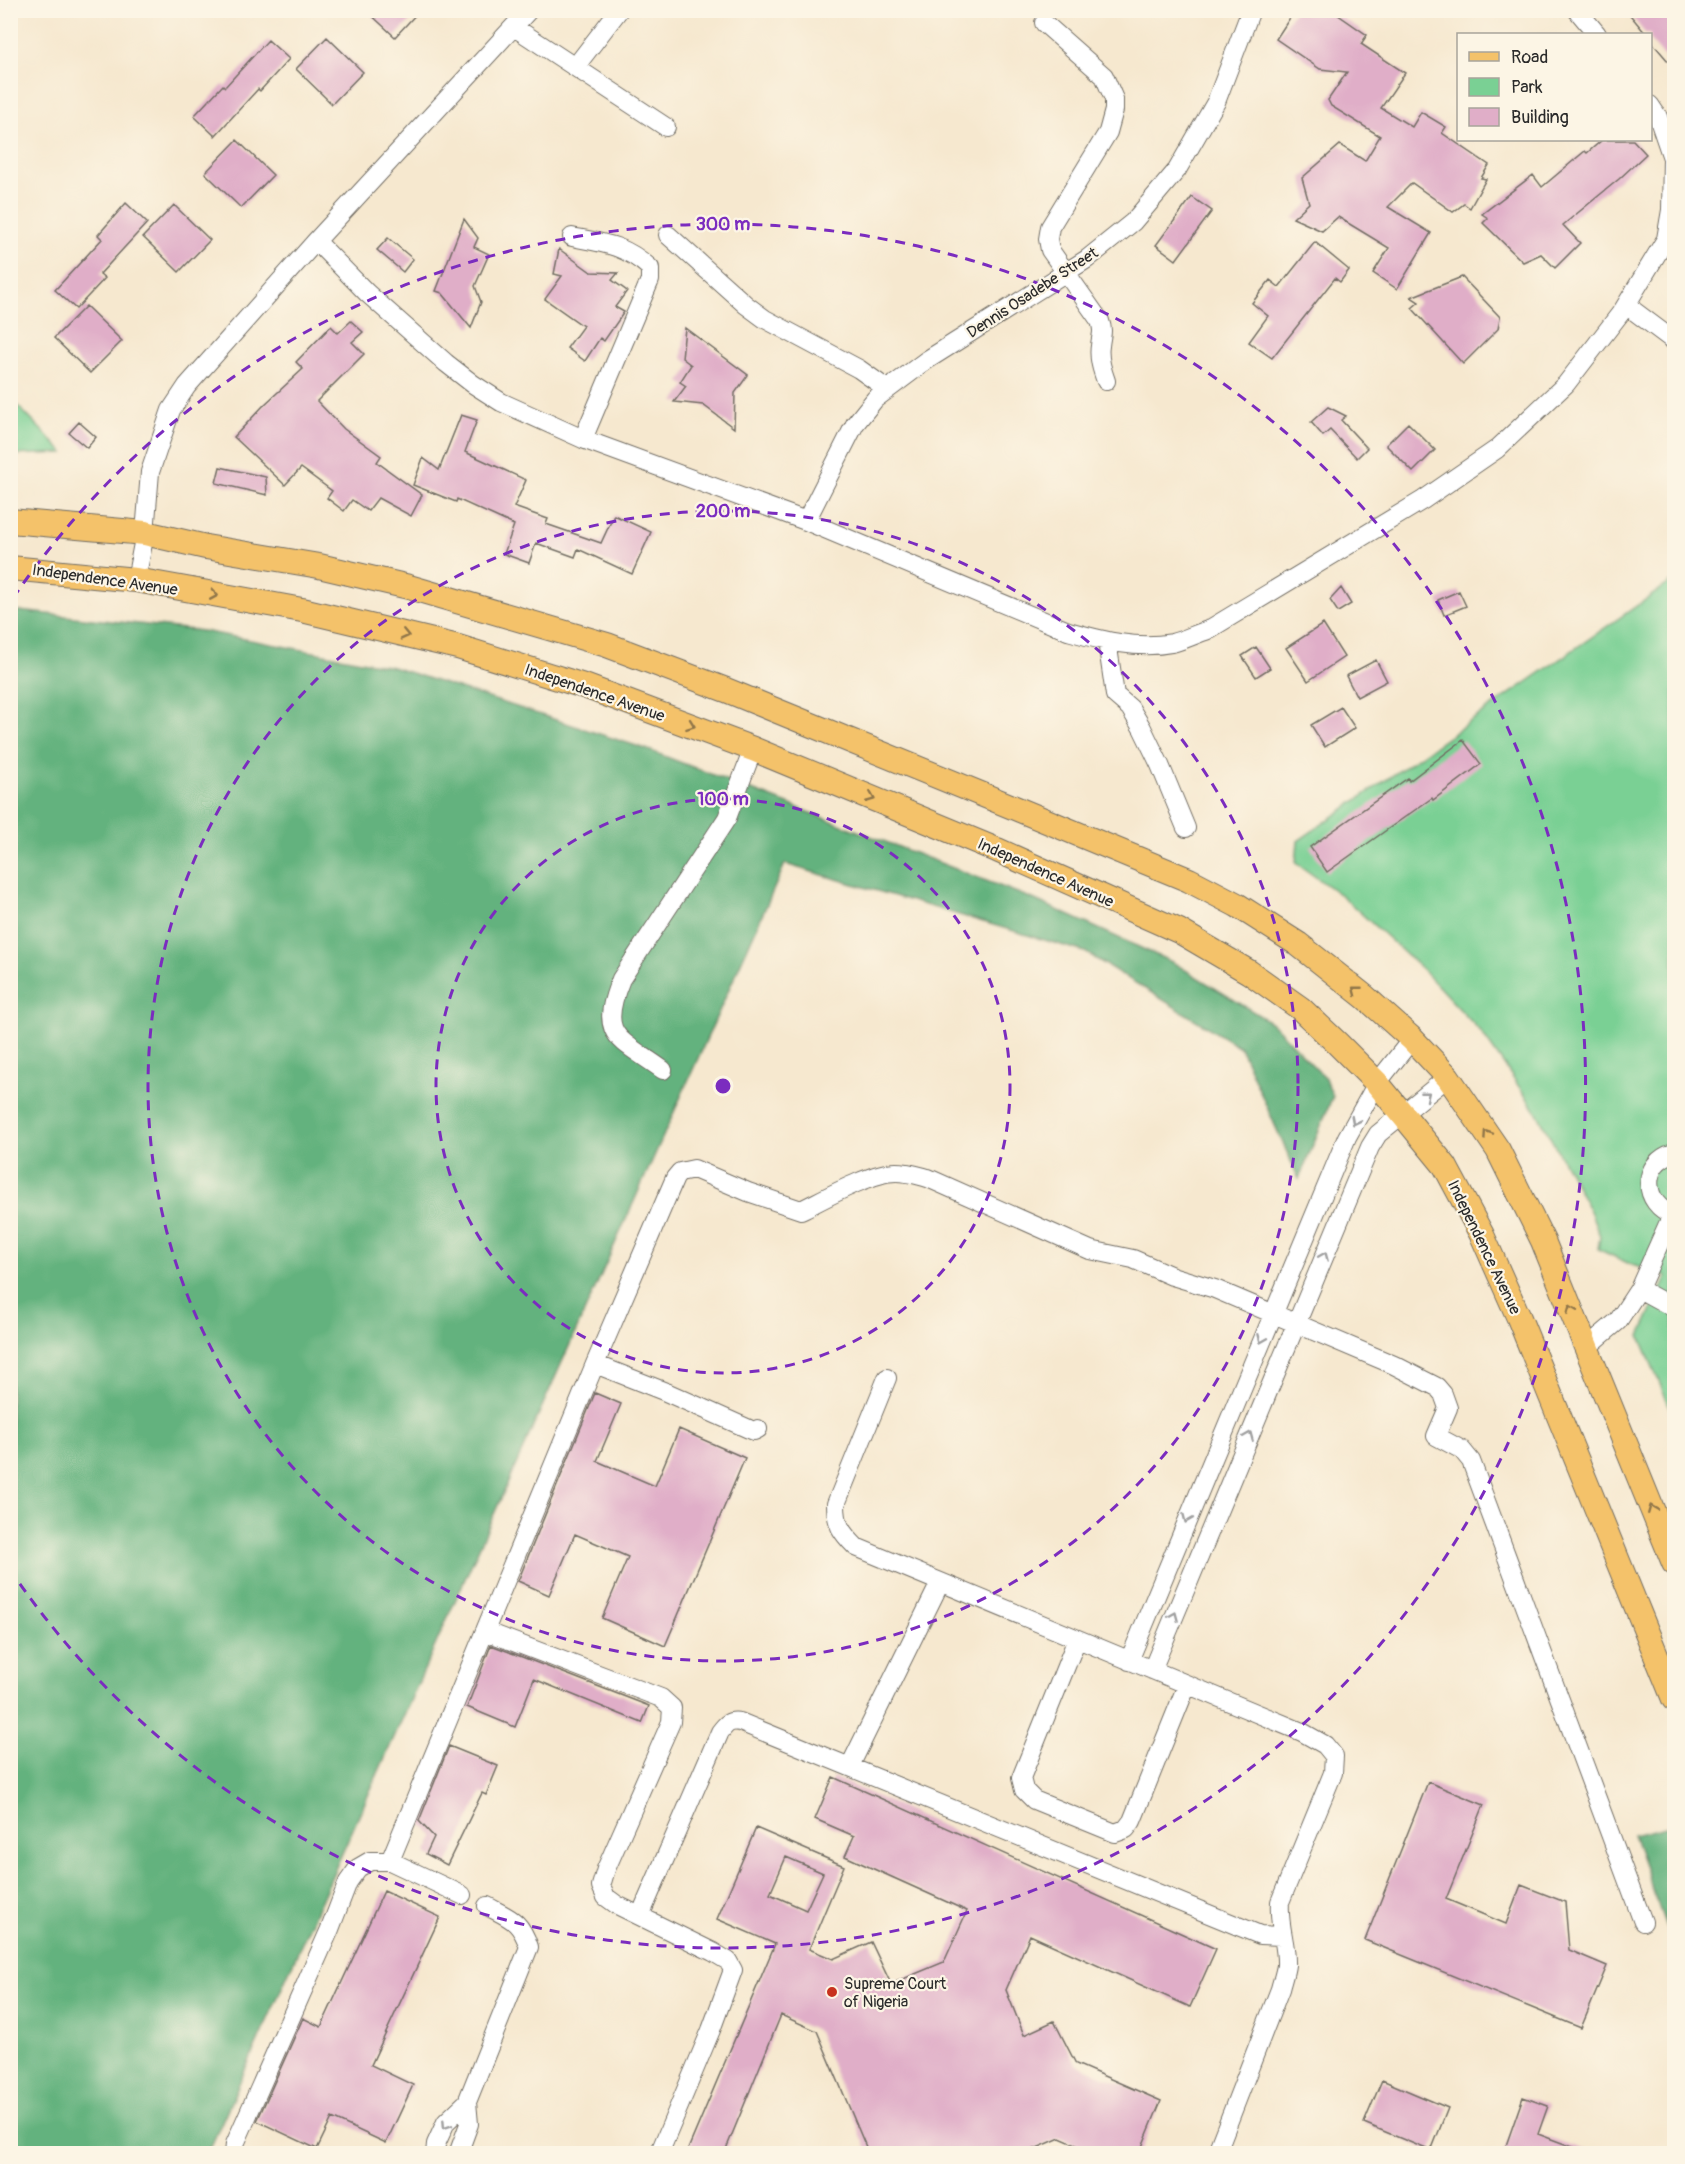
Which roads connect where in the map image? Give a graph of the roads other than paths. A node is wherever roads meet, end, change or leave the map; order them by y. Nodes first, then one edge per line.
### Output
1 (529, 10) edge
2 (619, 10) edge
3 (1251, 10) edge
4 (1577, 10) edge
5 (1044, 22) dead end
6 (514, 27) junction
7 (1596, 33) edge
8 (575, 67) junction
9 (1652, 108) edge
10 (666, 127) dead end
11 (668, 235) dead end
12 (572, 237) dead end
13 (316, 241) junction
14 (1067, 271) junction
15 (1626, 305) junction
16 (1674, 341) edge
17 (1106, 381) dead end
18 (887, 389) junction
19 (584, 440) junction
20 (10, 521) edge
21 (806, 521) junction
22 (145, 533) junction
23 (10, 568) edge
24 (136, 580) junction
25 (1107, 641) junction
26 (753, 749) junction
27 (1186, 828) dead end
28 (1412, 1039) junction
29 (663, 1070) dead end
30 (1448, 1077) junction
31 (1377, 1083) junction
32 (1402, 1115) junction
33 (1674, 1153) edge
34 (1673, 1215) edge
35 (1639, 1289) junction
36 (1674, 1308) edge
37 (1272, 1314) junction
38 (1296, 1323) junction
39 (1586, 1348) junction
40 (595, 1365) junction
41 (887, 1378) dead end
42 (758, 1429) dead end
43 (1674, 1563) edge
44 (940, 1583) junction
45 (486, 1631) junction
46 (1077, 1639) junction
47 (1129, 1661) junction
48 (1152, 1670) junction
49 (1187, 1685) junction
50 (1674, 1699) edge
51 (850, 1766) junction
52 (390, 1861) junction
53 (462, 1895) dead end
54 (487, 1906) dead end
55 (640, 1916) junction
56 (1643, 1923) dead end
57 (1282, 1936) junction
58 (467, 2102) junction
59 (234, 2154) edge
60 (435, 2154) edge
61 (458, 2154) edge
62 (659, 2154) edge
63 (1216, 2154) edge

1 - 6 street
2 - 8 street
3 - 14 street, Dennis Osadebe Street
4 - 7 street
5 - 14 street
6 - 8 street
6 - 13 street
8 - 10 street
9 - 15 street
11 - 18 street
12 - 19 street
13 - 19 street
13 - 22 street
14 - 17 street
14 - 18 street, Dennis Osadebe Street
15 - 16 street
15 - 25 street
18 - 21 street, Dennis Osadebe Street
19 - 21 street
20 - 22 main road
21 - 25 street
22 - 24 street
28 -> 22 main road
23 - 24 main road, Independence Avenue
24 -> 26 main road, Independence Avenue
25 - 27 street
26 - 29 street
26 -> 31 main road, Independence Avenue
28 - 30 main road
28 - 31 street
32 -> 30 street
39 -> 30 main road
31 - 32 main road, Independence Avenue
31 -> 37 street
38 -> 32 street
32 - 50 main road, Independence Avenue
33 - 34 street
34 - 35 street
35 - 36 street
35 - 39 street
37 - 38 street
37 - 40 street
37 -> 47 street
48 -> 38 street
38 - 56 street
43 -> 39 main road
40 - 42 street
40 - 45 street
41 - 44 street
44 - 46 street
44 - 51 street
45 - 52 street
45 - 55 street
46 - 47 street
46 - 49 street
47 - 48 street
48 - 49 street
49 - 57 street
51 - 55 street
51 - 57 street
52 - 53 street
52 - 59 street
54 - 58 street
55 - 62 street
57 - 63 street
58 -> 60 street
58 - 61 street

